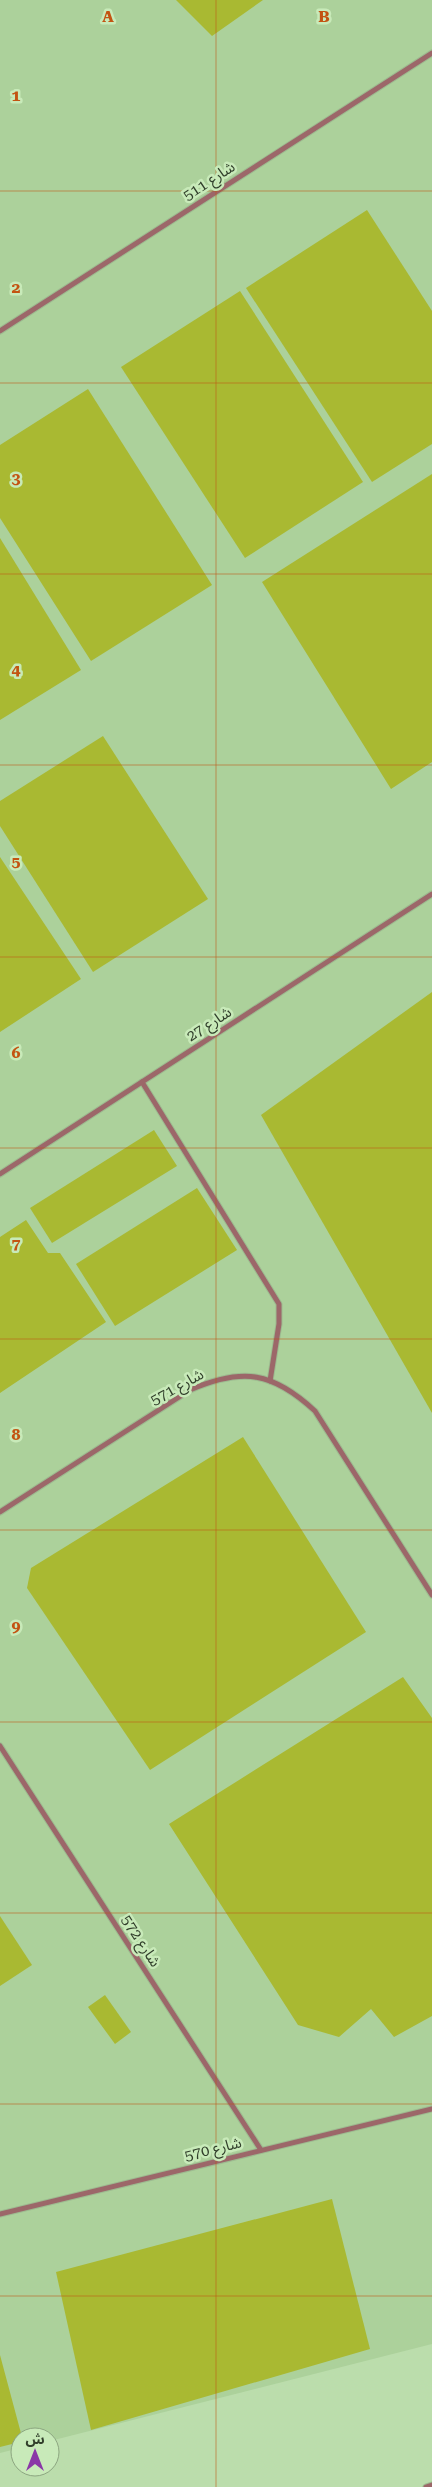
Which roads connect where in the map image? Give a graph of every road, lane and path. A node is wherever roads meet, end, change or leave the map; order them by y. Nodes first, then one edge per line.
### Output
1 (432, 53) edge
2 (0, 331) edge
3 (432, 894) edge
4 (142, 1082) junction
5 (0, 1174) edge
6 (270, 1381) junction
7 (0, 1512) edge
8 (432, 1595) edge
9 (0, 1746) edge
10 (432, 2109) edge
11 (261, 2150) junction
12 (0, 2214) edge
13 (432, 2485) edge
14 (426, 2487) edge

1 - 2 street, شارع 511
3 - 4 street, شارع 27
4 - 5 street, شارع 27
4 - 6 street
6 - 7 street, شارع 571
6 - 8 street, شارع 571
9 - 11 street, شارع 572
10 - 11 street, شارع 570
11 - 12 street, شارع 570
13 - 14 street

